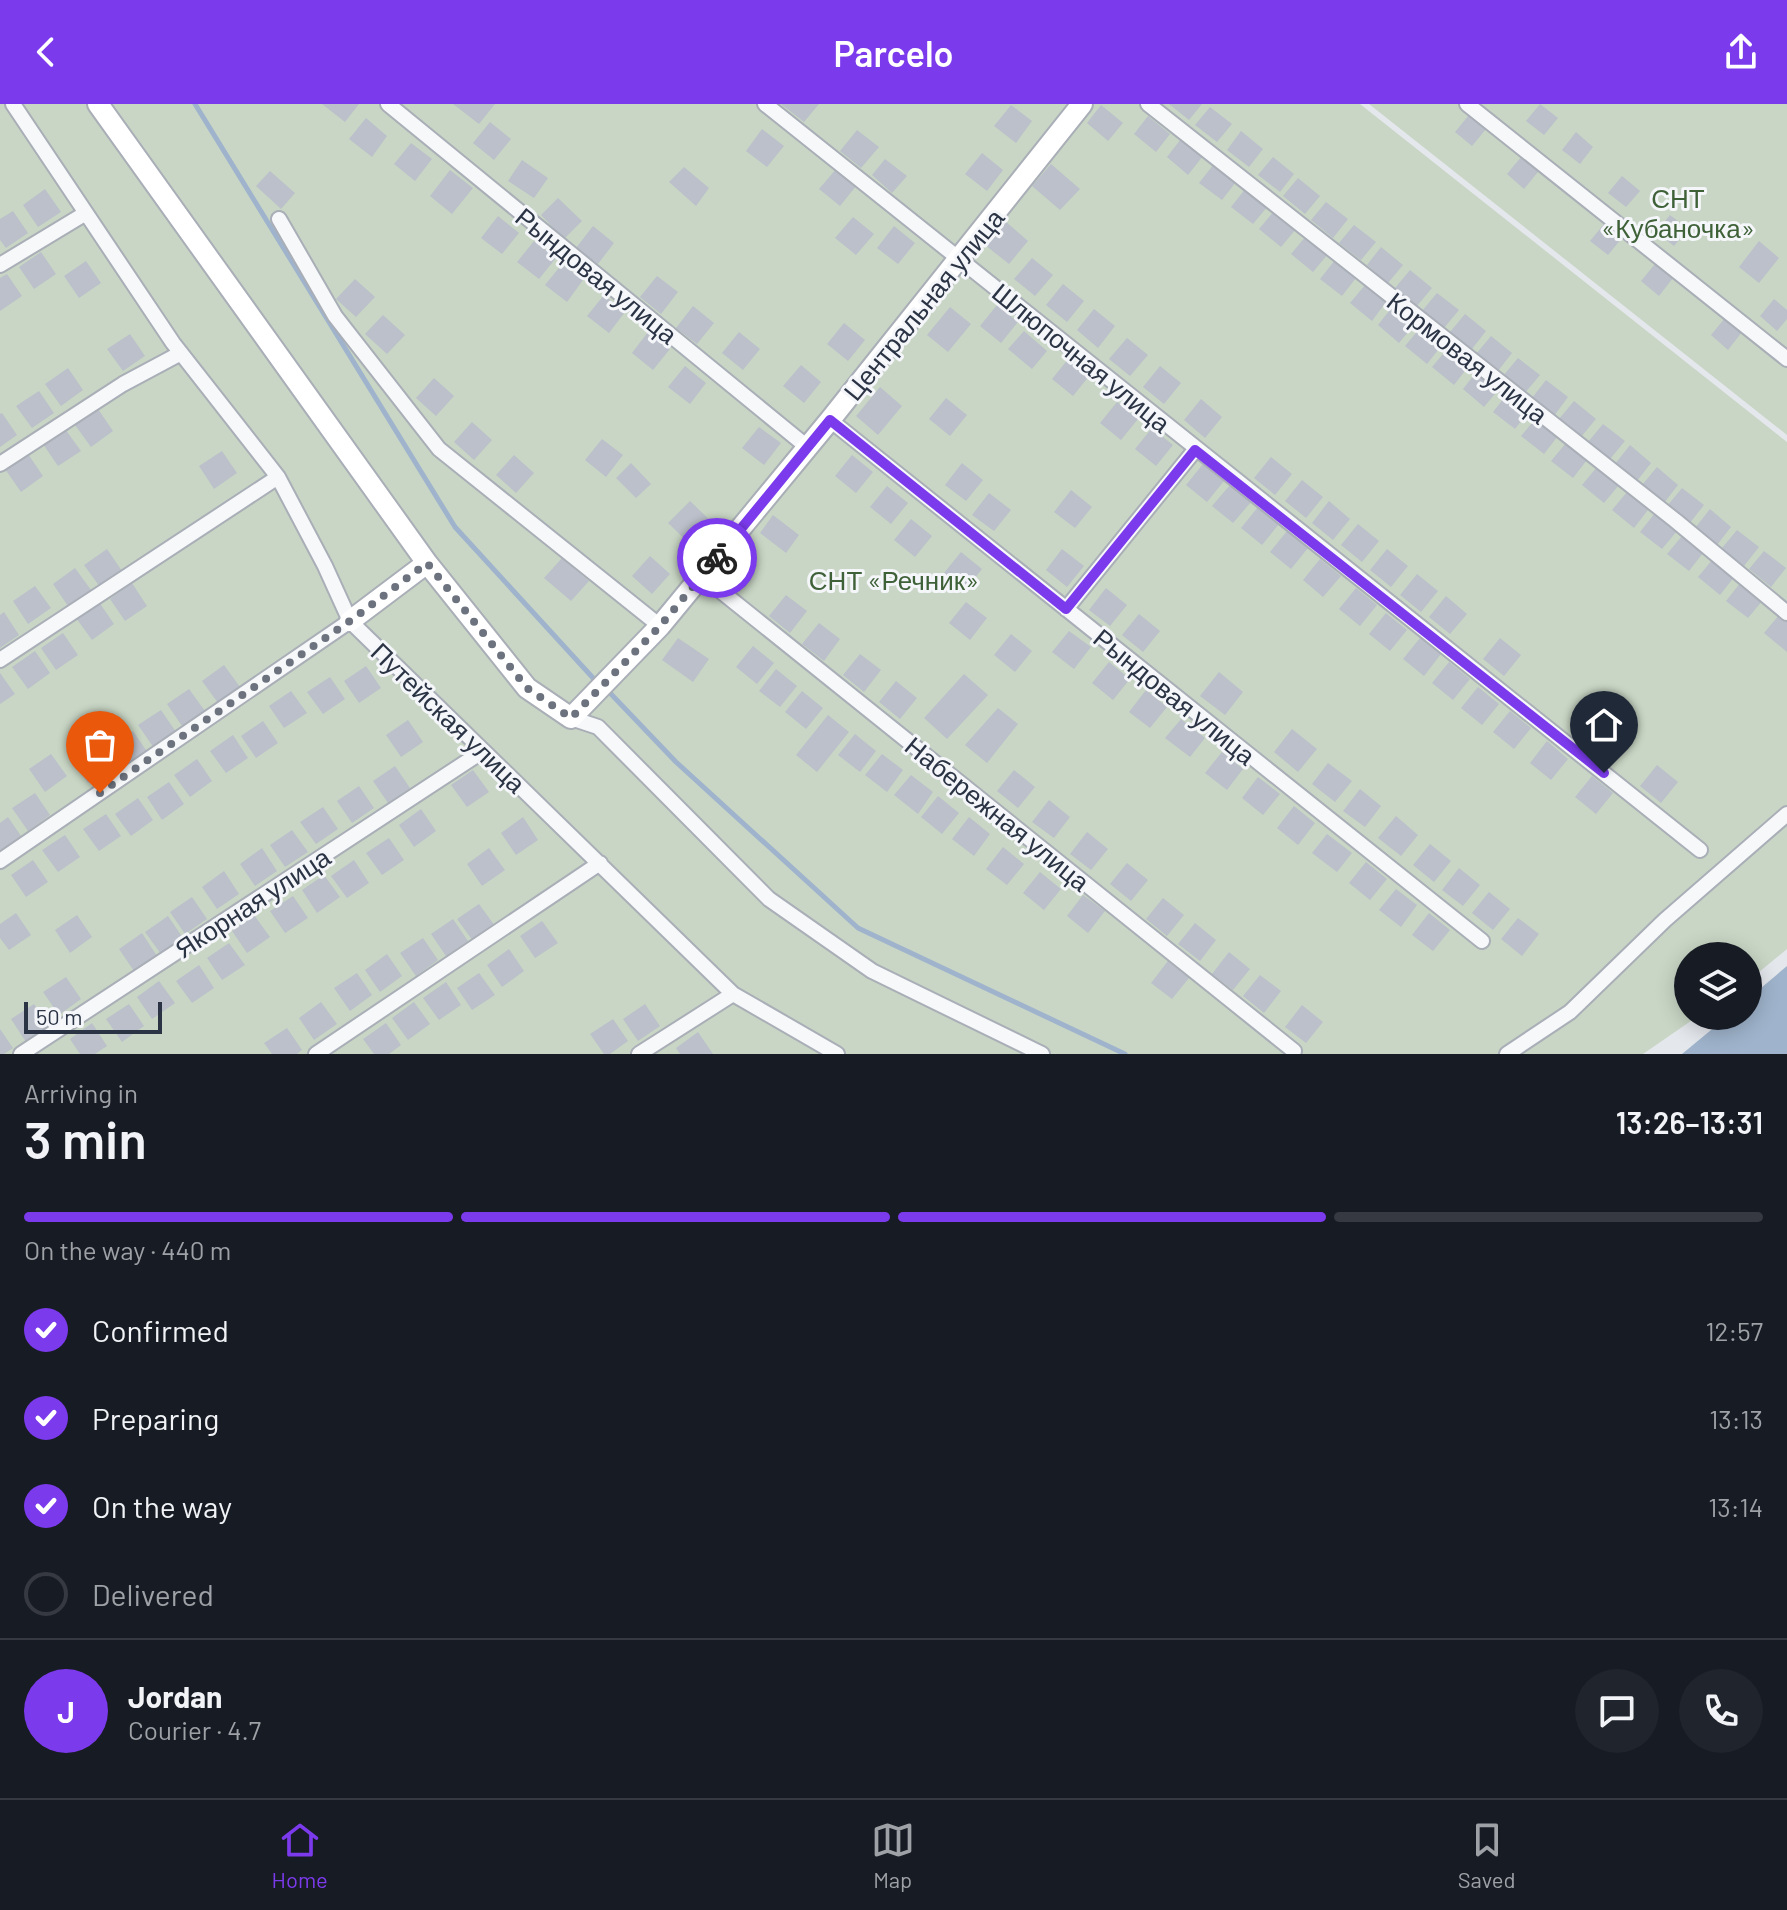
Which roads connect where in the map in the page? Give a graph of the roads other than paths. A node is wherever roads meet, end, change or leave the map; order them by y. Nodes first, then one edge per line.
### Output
1 (13, 104) edge
2 (98, 104) edge
3 (388, 104) edge
4 (765, 104) edge
5 (1082, 104) edge
6 (1148, 104) edge
7 (1467, 104) edge
8 (86, 213) junction
9 (279, 219) dead end
10 (959, 259) junction
11 (0, 265) edge
12 (181, 353) junction
13 (1787, 359) edge
14 (830, 420) junction
15 (806, 446) junction
16 (1195, 450) junction
17 (0, 464) edge
18 (278, 477) junction
19 (427, 563) junction
20 (702, 576) junction
21 (1066, 609) junction
22 (1787, 613) edge
23 (350, 621) junction
24 (660, 626) junction
25 (0, 660) edge
26 (571, 718) junction
27 (483, 751) junction
28 (1787, 814) edge
29 (1700, 850) dead end
30 (0, 861) edge
31 (600, 863) junction
32 (1482, 941) dead end
33 (733, 994) junction
34 (1294, 1051) dead end
35 (21, 1054) edge
36 (316, 1054) edge
37 (639, 1054) edge
38 (837, 1054) edge
39 (1042, 1054) edge
40 (1507, 1054) edge

1 - 8 street, Путейская улица
2 - 19 street
3 - 15 street, Рындовая улица
4 - 10 street, Шлюпочная улица
5 - 10 street, Центральная улица
6 - 22 street, Кормовая улица
7 - 13 street
8 - 11 street
8 - 12 street, Путейская улица
9 - 24 street
10 - 14 street, Центральная улица
10 - 16 street, Шлюпочная улица
12 - 17 street
12 - 18 street, Путейская улица
14 - 15 street, Центральная улица
14 - 21 street, Рындовая улица
15 - 20 street, Центральная улица
16 - 21 street
16 - 29 street, Шлюпочная улица
18 - 23 street, Путейская улица
18 - 25 street
19 - 23 street
19 - 26 street
20 - 24 street, Центральная улица
20 - 34 street, Набережная улица
21 - 32 street, Рындовая улица
23 - 27 street, Путейская улица
23 - 30 street
24 - 26 street, Центральная улица
26 - 39 street
27 - 31 street, Путейская улица
27 - 35 street, Якорная улица
28 - 40 street
31 - 33 street, Путейская улица
31 - 36 street
33 - 37 street
33 - 38 street, Путейская улица

